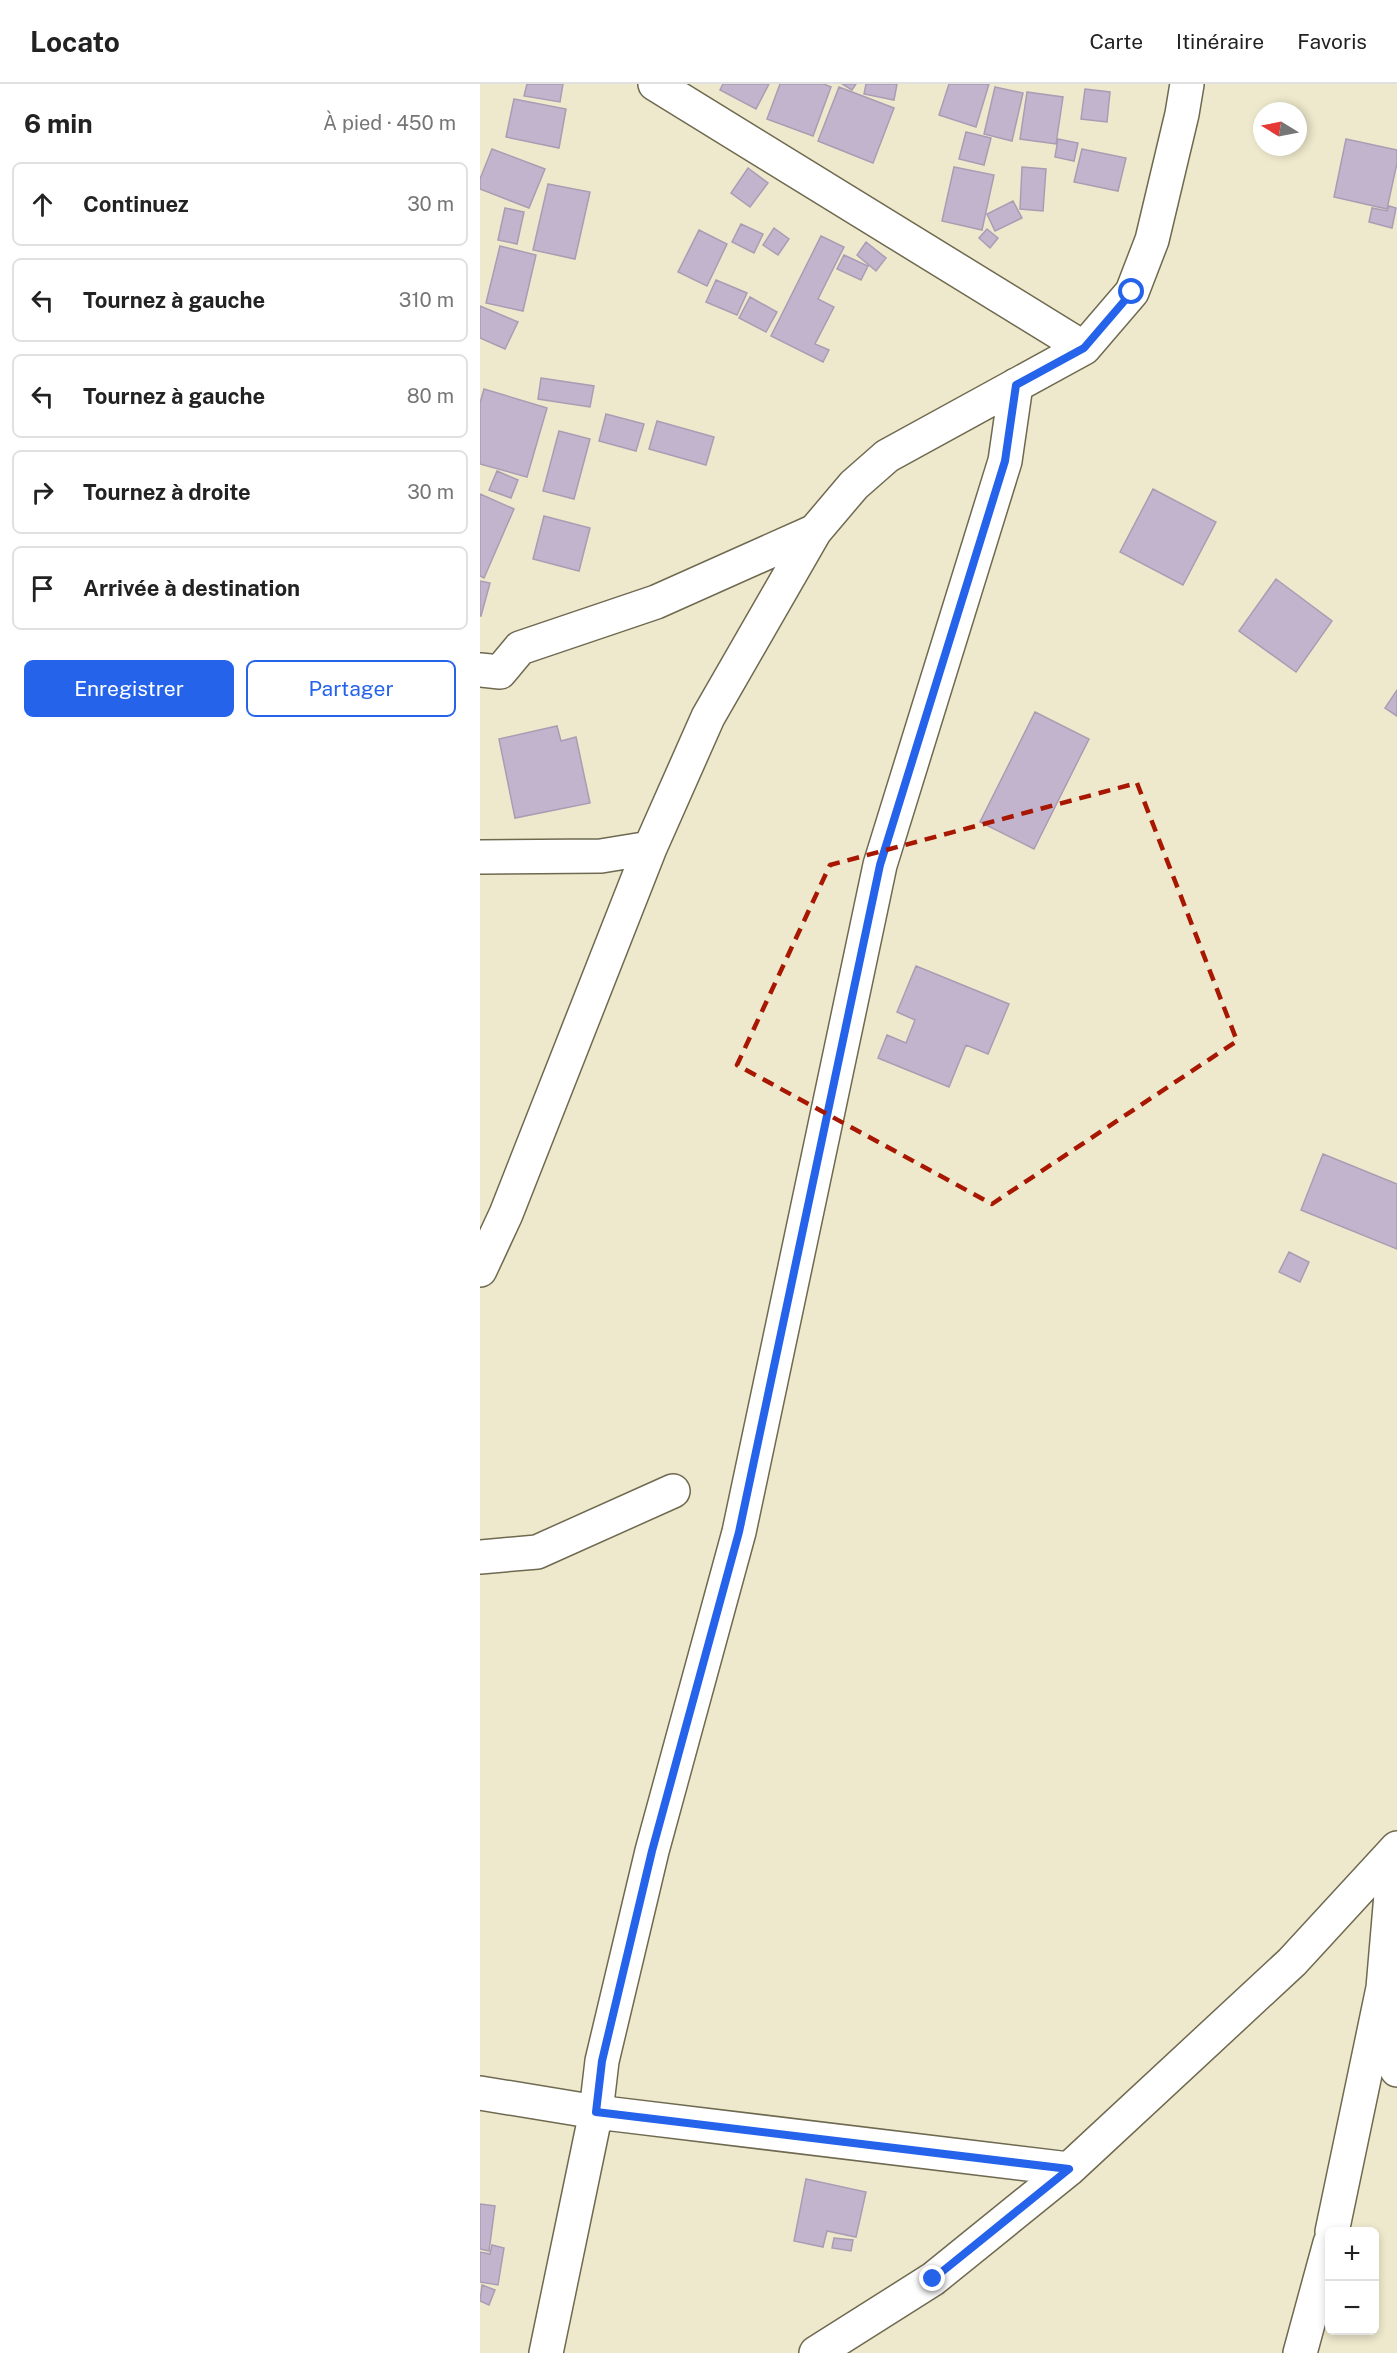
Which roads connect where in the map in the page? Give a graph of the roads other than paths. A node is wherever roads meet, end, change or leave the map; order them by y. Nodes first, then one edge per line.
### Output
1 (655, 84) edge
2 (1187, 84) edge
3 (1084, 348) junction
4 (1016, 385) junction
5 (814, 531) junction
6 (480, 670) edge
7 (650, 848) junction
8 (480, 857) edge
9 (480, 1270) edge
10 (673, 1491) dead end
11 (480, 1557) edge
12 (1397, 1848) edge
13 (1397, 1874) edge
14 (1383, 1988) junction
15 (1397, 2070) edge
16 (480, 2093) edge
17 (596, 2112) junction
18 (1069, 2169) junction
19 (1333, 2227) edge
20 (1325, 2258) edge
21 (546, 2353) edge
22 (816, 2353) edge
23 (1300, 2353) edge

1 - 3 street
2 - 3 street
3 - 4 street
4 - 5 street
4 - 17 street
5 - 6 street
5 - 7 street
7 - 8 street
7 - 9 street
10 - 11 street
12 - 18 street
13 - 14 street
14 - 15 street
14 - 19 street
16 - 17 street
17 - 18 street
17 - 21 street
18 - 22 street
20 - 23 street

